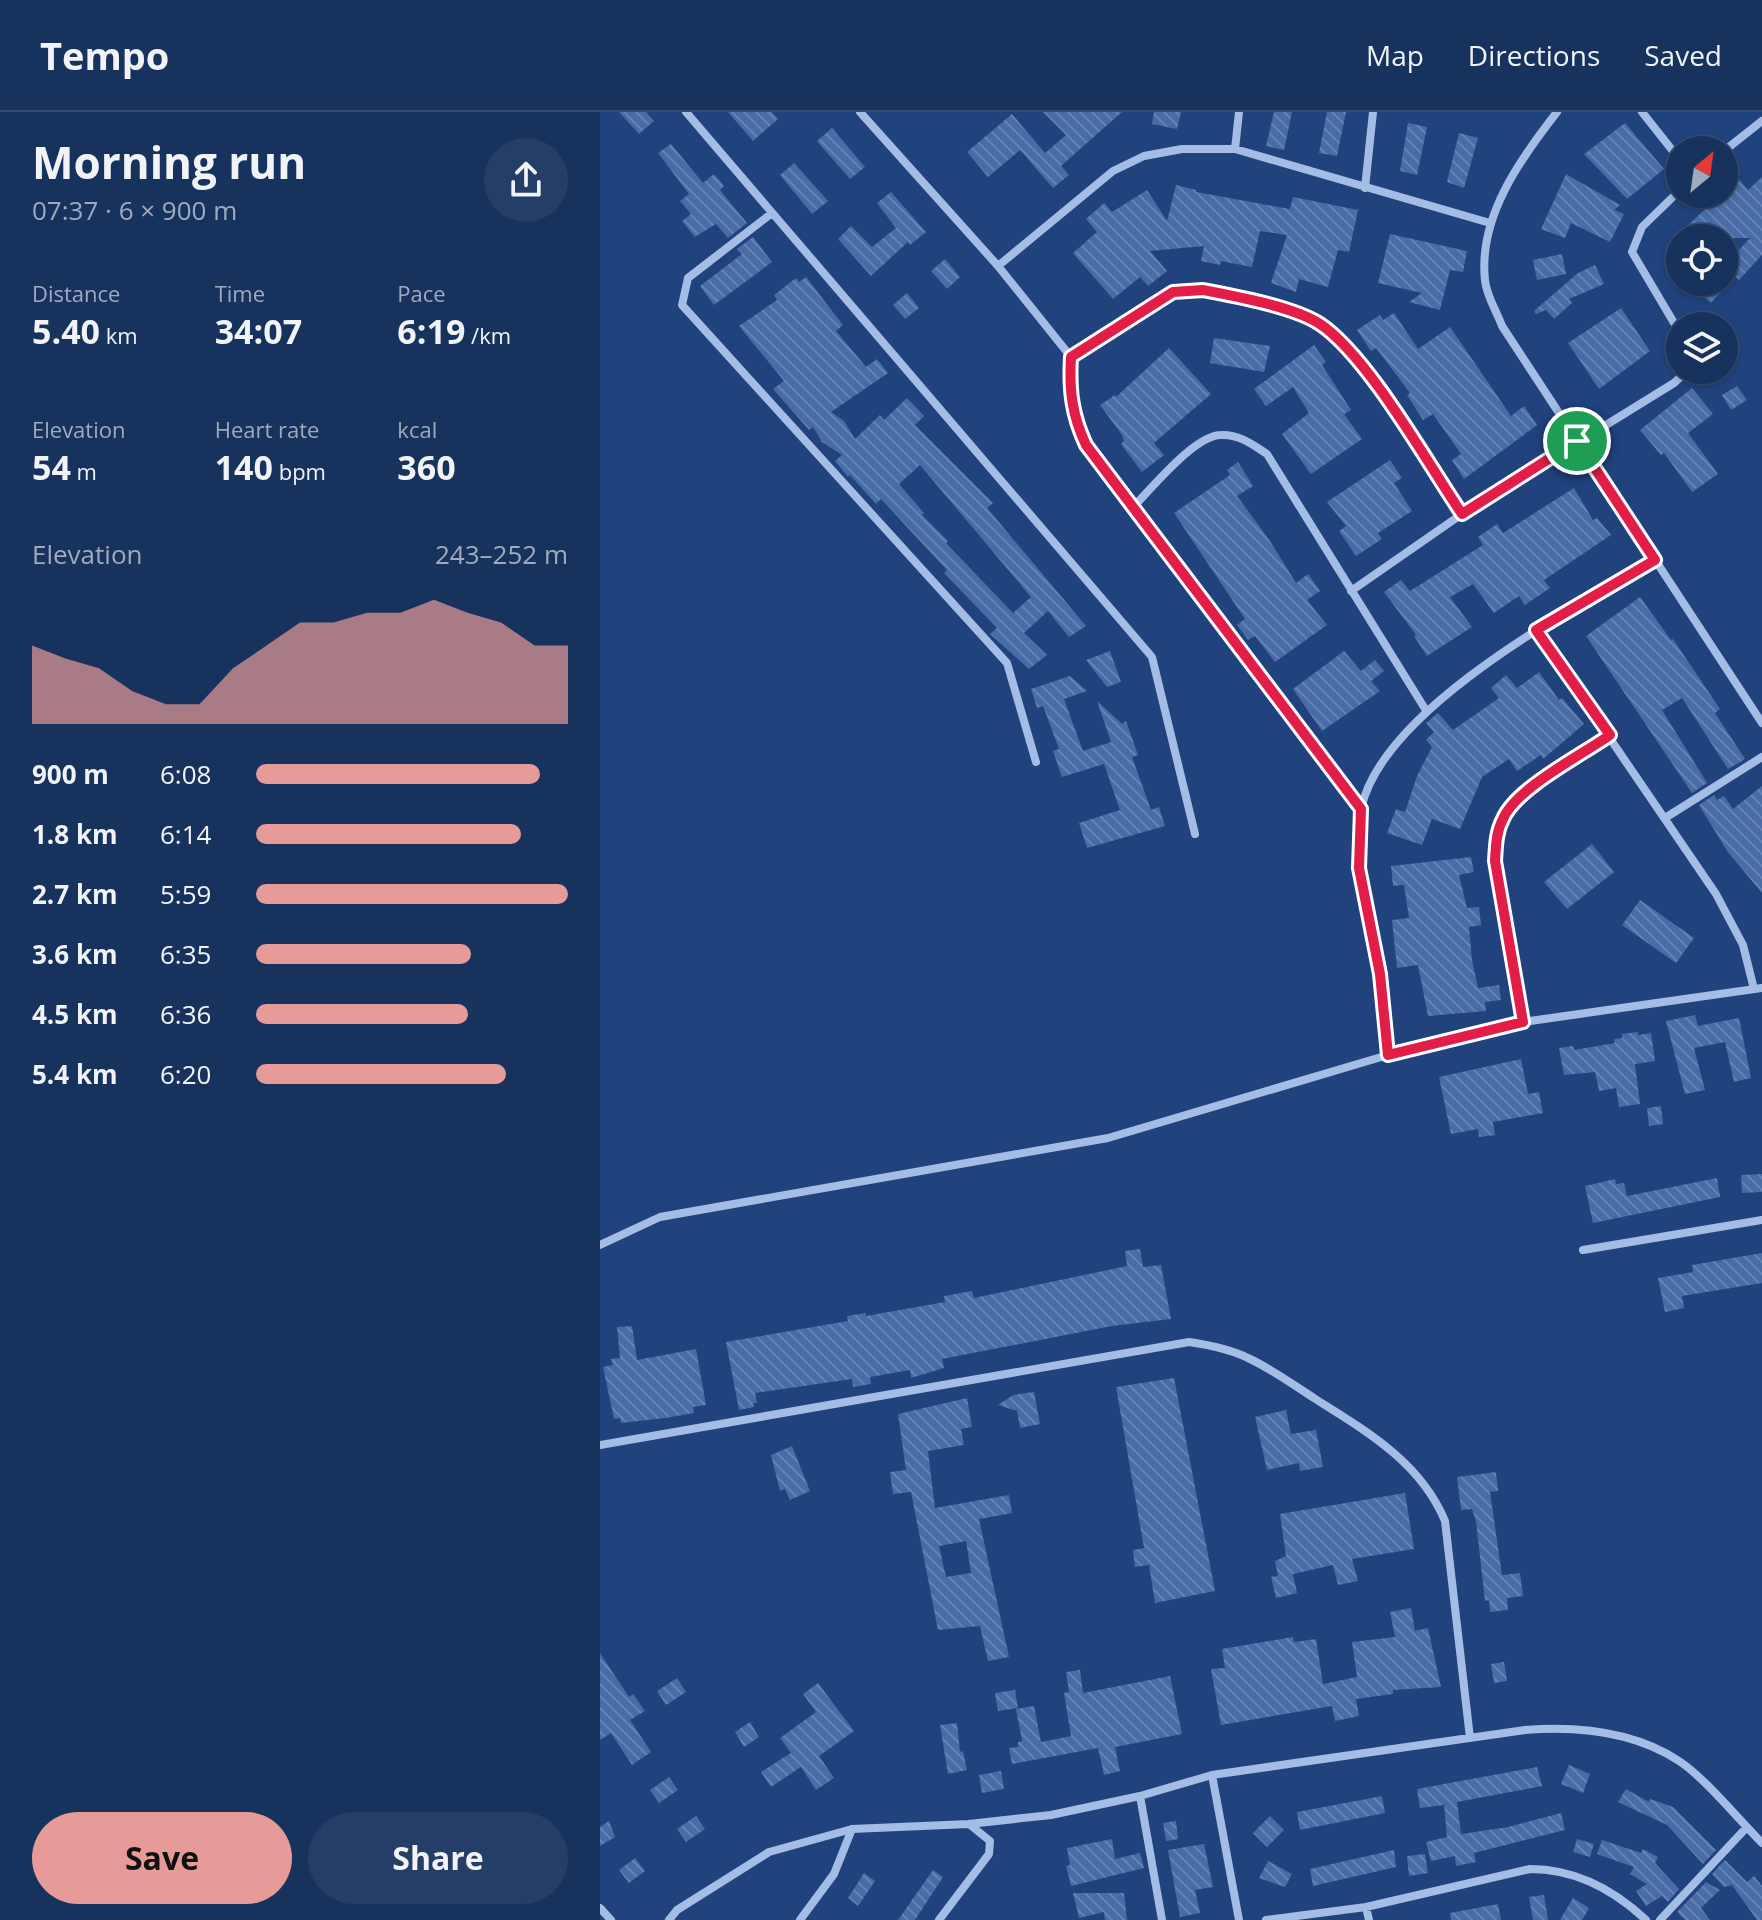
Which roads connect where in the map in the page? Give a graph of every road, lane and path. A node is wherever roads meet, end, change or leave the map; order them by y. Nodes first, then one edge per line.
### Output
1 (686, 112) edge
2 (860, 112) edge
3 (1239, 112) edge
4 (1373, 112) edge
5 (1557, 112) edge
6 (1642, 112) edge
7 (1762, 121) edge
8 (1738, 140) edge
9 (1666, 142) edge
10 (1235, 149) junction
11 (1365, 188) junction
12 (1666, 204) edge
13 (772, 213) junction
14 (1490, 223) junction
15 (998, 266) junction
16 (1668, 312) edge
17 (1071, 357) junction
18 (1672, 384) edge
19 (1577, 441) junction
20 (1134, 506) junction
21 (1462, 514) junction
22 (1655, 560) junction
23 (1351, 591) junction
24 (1536, 630) junction
25 (1427, 712) junction
26 (1762, 723) edge
27 (1610, 735) junction
28 (1762, 757) edge
29 (1036, 762) dead end
30 (1361, 809) junction
31 (1665, 818) junction
32 (1195, 834) dead end
33 (1758, 988) edge
34 (1523, 1022) junction
35 (1388, 1055) junction
36 (1762, 1220) edge
37 (600, 1245) edge
38 (1583, 1250) dead end
39 (600, 1445) edge
40 (1470, 1738) junction
41 (1212, 1775) junction
42 (1140, 1796) junction
43 (969, 1824) junction
44 (1747, 1827) junction
45 (852, 1829) junction
46 (1762, 1843) edge
47 (1366, 1907) junction
48 (600, 1908) edge
49 (611, 1920) edge
50 (669, 1920) edge
51 (800, 1920) edge
52 (939, 1920) edge
53 (1162, 1920) edge
54 (1239, 1920) edge
55 (1266, 1920) edge
56 (1369, 1920) edge
57 (1646, 1920) edge
58 (1660, 1920) edge

1 - 13 street
2 - 15 street
3 - 10 street
4 - 11 street
5 - 14 street
6 - 9 street
7 - 8 street
10 - 11 street
10 - 15 street
11 - 14 street
12 - 16 street
13 - 29 street
13 - 32 street
14 - 19 street
15 - 17 street
17 - 20 street
17 - 21 street
18 - 19 street
19 - 21 street
19 - 22 street
20 - 23 street
20 - 30 street
21 - 23 street
22 - 24 street
22 - 26 street
23 - 25 street
24 - 25 street
24 - 27 street
25 - 30 street
27 - 31 street
27 - 34 street
28 - 31 street
30 - 35 street
31 - 33 street
33 - 34 street
34 - 35 street
35 - 37 street
36 - 38 street
39 - 40 street
40 - 41 street
40 - 44 street
41 - 42 street
41 - 54 street
42 - 43 street
42 - 53 street
43 - 45 street
43 - 52 street
44 - 46 street
44 - 58 street
45 - 50 street
45 - 51 street
47 - 55 street
47 - 56 street
47 - 57 street
48 - 49 street

